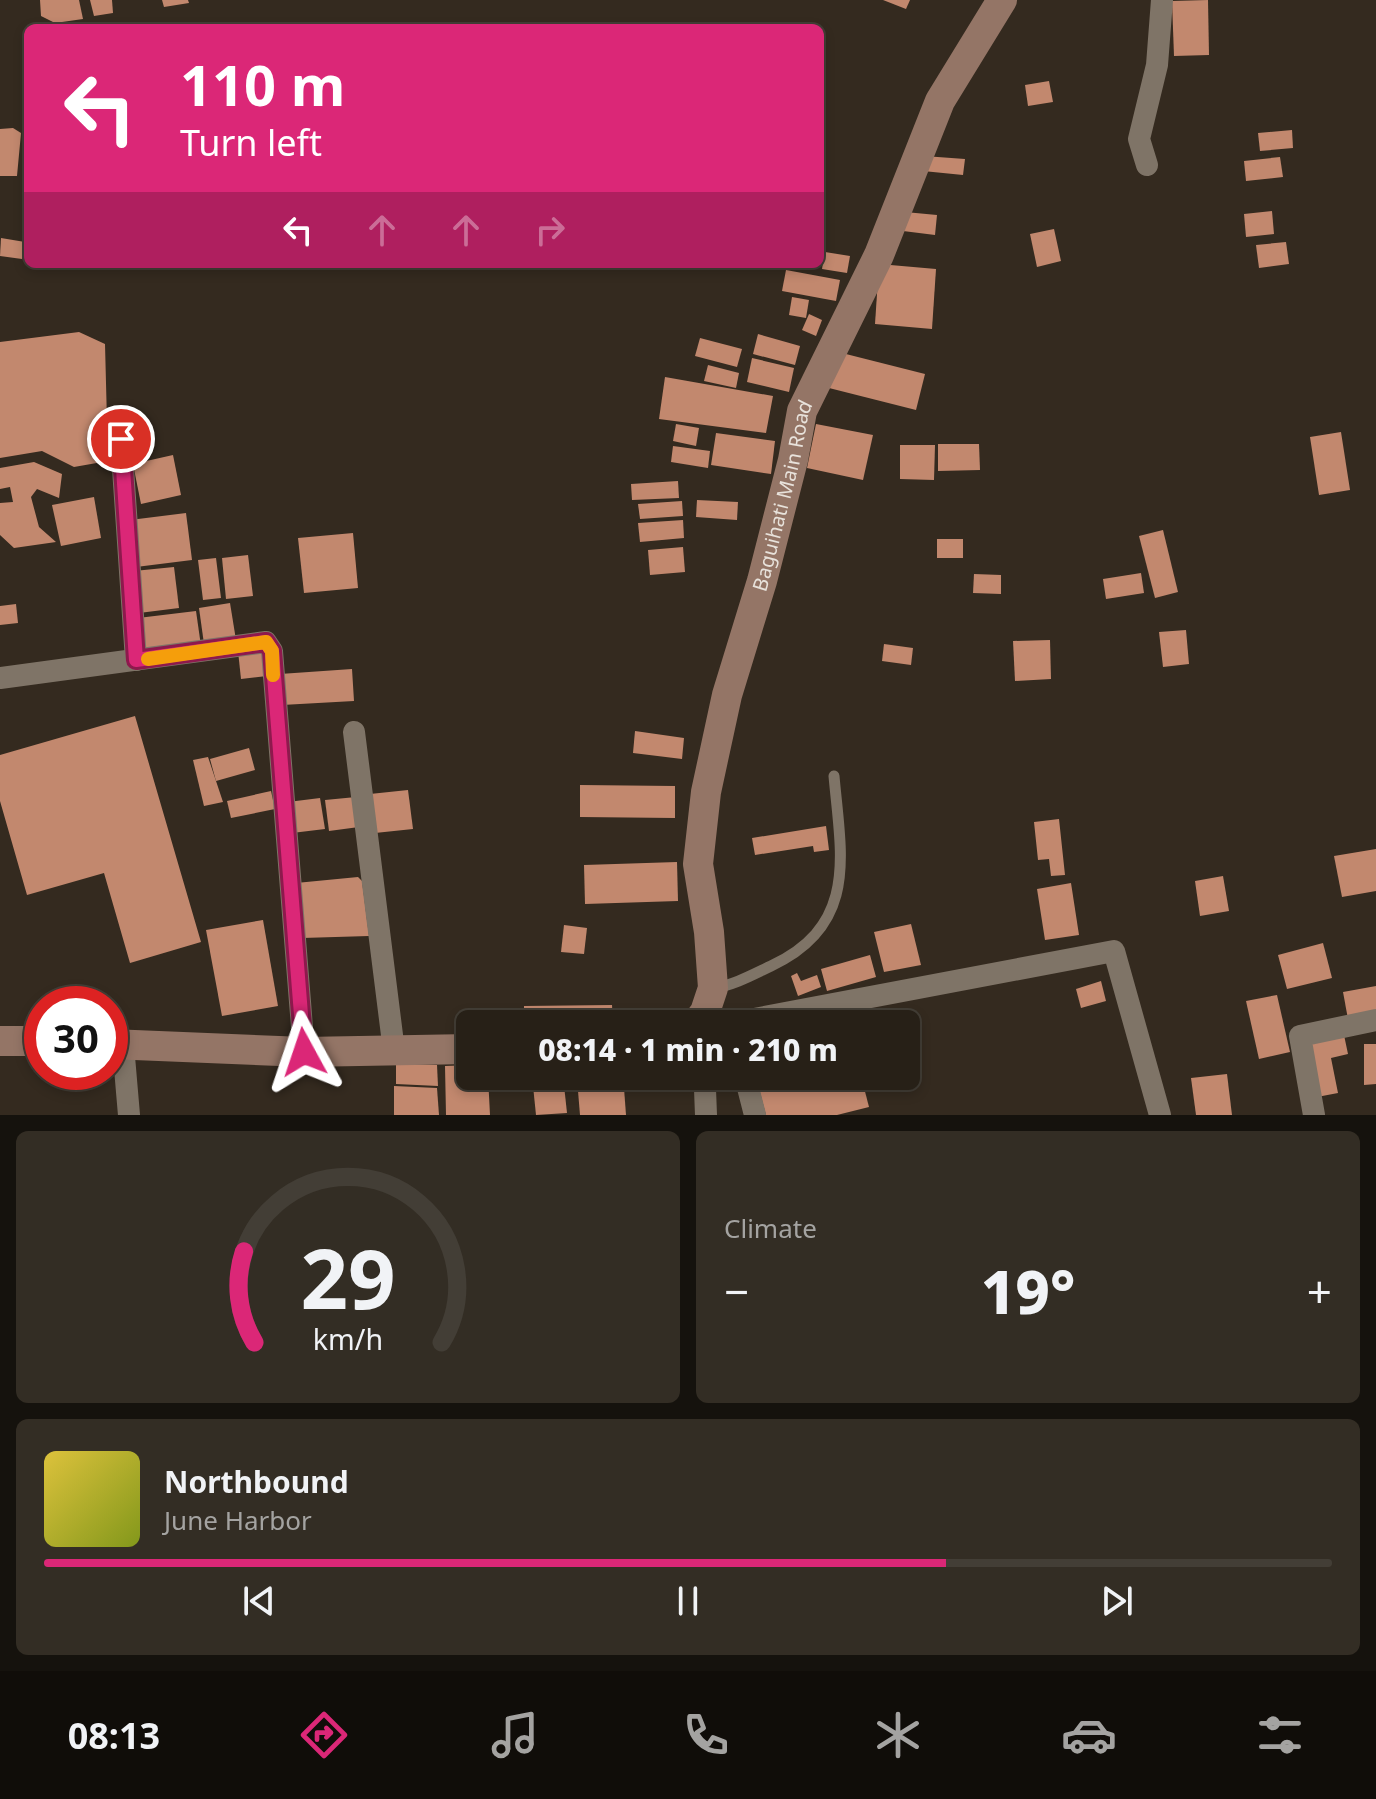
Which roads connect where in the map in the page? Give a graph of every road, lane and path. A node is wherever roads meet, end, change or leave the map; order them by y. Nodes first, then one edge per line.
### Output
1 (1002, 0) edge
2 (1162, 0) edge
3 (1147, 165) dead end
4 (121, 439) dead end
5 (136, 660) junction
6 (0, 678) edge
7 (354, 732) dead end
8 (834, 776) dead end
9 (713, 988) junction
10 (706, 1010) edge
11 (807, 1010) edge
12 (1376, 1020) edge
13 (0, 1041) edge
14 (24, 1041) edge
15 (128, 1044) edge
16 (456, 1049) edge
17 (394, 1051) junction
18 (304, 1052) junction
19 (125, 1090) edge
20 (705, 1090) edge
21 (749, 1090) edge
22 (129, 1115) edge
23 (706, 1115) edge
24 (755, 1115) edge
25 (1160, 1115) edge
26 (1314, 1115) edge

1 - 9 street, Baguihati Main Road
2 - 3 street
4 - 5 street
5 - 6 street
5 - 18 street
7 - 17 street
8 - 9 lane
9 - 10 street, Baguihati Main Road
11 - 25 street
12 - 26 street
13 - 14 street
15 - 18 street
16 - 17 street
17 - 18 street
19 - 22 street
20 - 23 street
21 - 24 street

